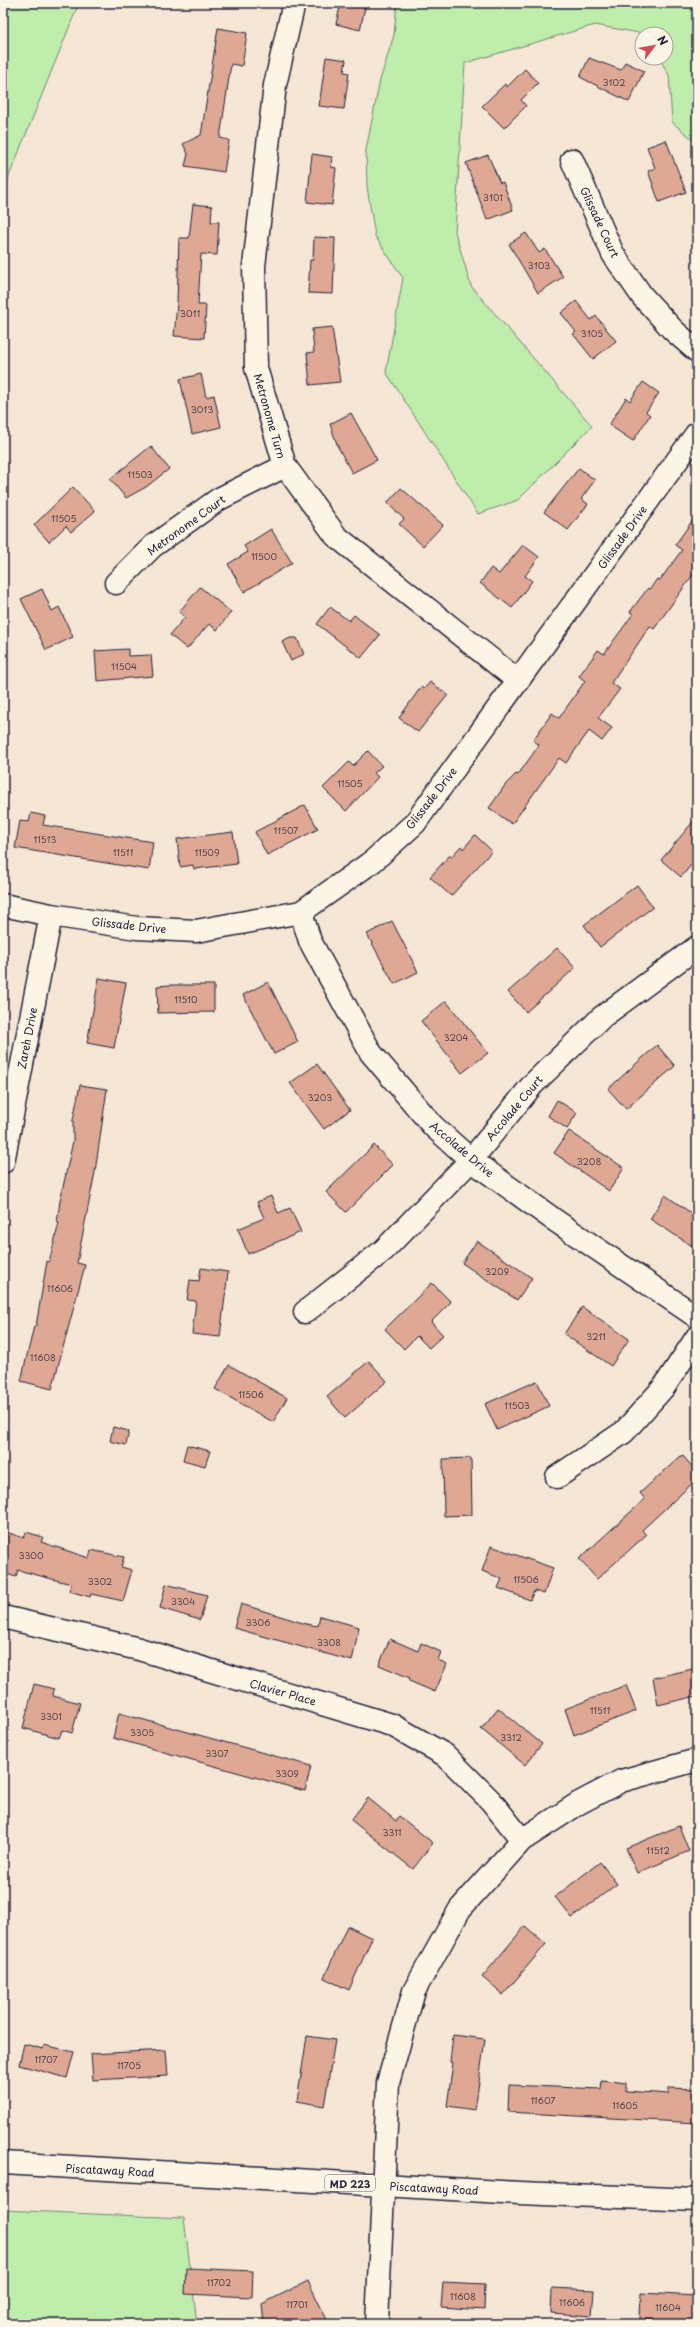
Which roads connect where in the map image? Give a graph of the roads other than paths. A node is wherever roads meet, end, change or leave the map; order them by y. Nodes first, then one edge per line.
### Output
1 (294, 3) edge
2 (572, 160) dead end
3 (697, 351) edge
4 (697, 433) edge
5 (285, 466) junction
6 (116, 583) dead end
7 (517, 680) junction
8 (3, 905) edge
9 (301, 912) junction
10 (51, 915) junction
11 (697, 947) edge
12 (471, 1160) junction
13 (3, 1162) edge
14 (305, 1312) dead end
15 (697, 1317) edge
16 (697, 1337) edge
17 (557, 1477) dead end
18 (3, 1617) edge
19 (697, 1760) edge
20 (522, 1840) junction
21 (3, 2163) edge
22 (384, 2185) junction
23 (697, 2200) edge
24 (377, 2324) edge

1 - 5 street, Metronome Turn
2 - 3 street, Glissade Court
4 - 7 street, Glissade Drive
5 - 6 street, Metronome Court
5 - 7 street, Metronome Turn
7 - 9 street, Glissade Drive
8 - 10 street, Glissade Drive
9 - 10 street, Glissade Drive
9 - 12 street, Accolade Drive
10 - 13 street, Zareh Drive
11 - 12 street, Accolade Court
12 - 14 street, Accolade Court
12 - 15 street, Accolade Drive
16 - 17 street
18 - 20 street, Clavier Place
19 - 20 street
20 - 22 street
21 - 22 street, Piscataway Road / MD 223
22 - 23 street, Piscataway Road / MD 223
22 - 24 street

